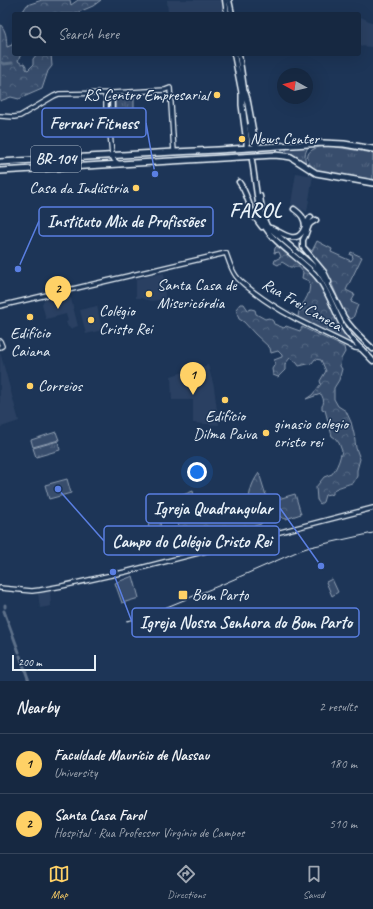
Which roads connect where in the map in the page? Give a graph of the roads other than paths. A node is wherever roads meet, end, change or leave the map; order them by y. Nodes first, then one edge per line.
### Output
1 (225, 0) edge
2 (229, 0) edge
3 (227, 12) edge
4 (232, 12) edge
5 (237, 56) edge
6 (165, 90) junction
7 (170, 92) junction
8 (103, 93) junction
9 (112, 93) junction
10 (243, 93) junction
11 (106, 97) junction
12 (0, 116) edge
13 (110, 132) junction
14 (250, 142) tunnel mouth
15 (247, 148) junction
16 (258, 148) junction
17 (373, 148) edge
18 (174, 152) junction
19 (112, 156) junction
20 (0, 162) edge
21 (119, 164) junction
22 (0, 171) edge
23 (239, 182) dead end
24 (373, 183) edge
25 (294, 209) dead end
26 (311, 217) dead end
27 (316, 220) dead end
28 (267, 226) junction
29 (305, 227) junction
30 (274, 238) junction
31 (332, 293) junction
32 (0, 306) edge
33 (0, 341) edge
34 (1, 346) edge
35 (362, 349) junction
36 (373, 350) edge
37 (373, 362) edge
38 (373, 508) edge
39 (0, 588) edge

1 - 3 main road
2 - 4 main road
5 - 10 main road
6 - 7 street
6 - 7 street
6 - 9 street
7 - 18 street
8 - 9 street
8 - 11 street
8 - 12 street
9 - 11 street
9 - 13 street
10 - 14 main road
10 - 15 highway
10 - 16 highway
11 - 13 street
13 - 19 street
15 - 16 highway, BR-104
15 - 18 highway, BR-104
16 - 17 highway, BR-104
18 - 19 highway, BR-104
19 - 20 highway, BR-104
19 - 21 street
21 - 22 highway, BR-104
21 - 24 highway, BR-104
23 - 30 main road
25 - 29 main road
26 - 29 main road
27 - 31 main road
28 - 29 main road
28 - 30 main road
28 - 31 main road
30 - 35 main road
31 - 36 main road
32 - 35 street, Rua Frei Caneca
33 - 34 street
35 - 36 main road
35 - 37 main road
38 - 39 street

